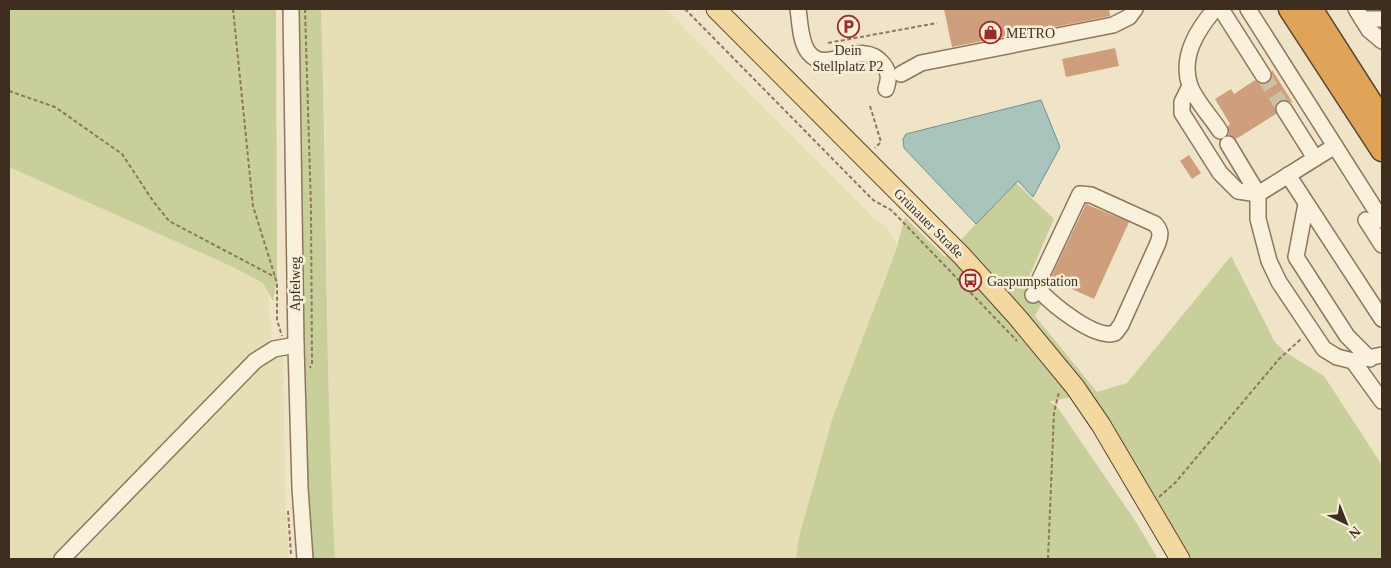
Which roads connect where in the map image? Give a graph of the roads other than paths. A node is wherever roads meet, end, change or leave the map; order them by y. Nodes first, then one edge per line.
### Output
1 (291, 9) edge
2 (716, 9) edge
3 (798, 9) edge
4 (1135, 9) edge
5 (1215, 9) edge
6 (1220, 9) edge
7 (1248, 9) edge
8 (1290, 9) edge
9 (1311, 9) edge
10 (1359, 14) edge
11 (1382, 19) edge
12 (1382, 41) edge
13 (901, 74) dead end
14 (1263, 75) tunnel mouth
15 (1190, 86) junction
16 (886, 89) dead end
17 (1284, 109) tunnel mouth
18 (1382, 120) edge
19 (1220, 131) dead end
20 (1228, 144) dead end
21 (1335, 146) junction
22 (1382, 150) edge
23 (1315, 158) junction
24 (1288, 175) junction
25 (1258, 194) junction
26 (1306, 204) junction
27 (1366, 220) dead end
28 (1382, 220) edge
29 (1382, 245) edge
30 (1036, 292) joint
31 (1382, 319) edge
32 (296, 345) junction
33 (1376, 357) edge
34 (1353, 361) junction
35 (1378, 384) edge
36 (1382, 401) edge
37 (62, 559) edge
38 (306, 559) edge
39 (1180, 559) edge

1 - 32 street, Apfelweg
2 - 39 main road, Grünauer Straße
3 - 16 street
4 - 13 street
5 - 15 street
6 - 14 street
7 - 21 street
8 - 22 highway
9 - 18 highway
10 - 11 street
10 - 12 street
15 - 19 street
15 - 25 street
17 - 23 street
20 - 25 street
21 - 23 street
21 - 28 street
23 - 24 street
24 - 25 street
24 - 26 street
25 - 34 street
26 - 31 street
26 - 33 street
27 - 29 street
30 - 30 street
32 - 37 street
32 - 38 street, Apfelweg
33 - 34 street
34 - 35 street
35 - 36 street

